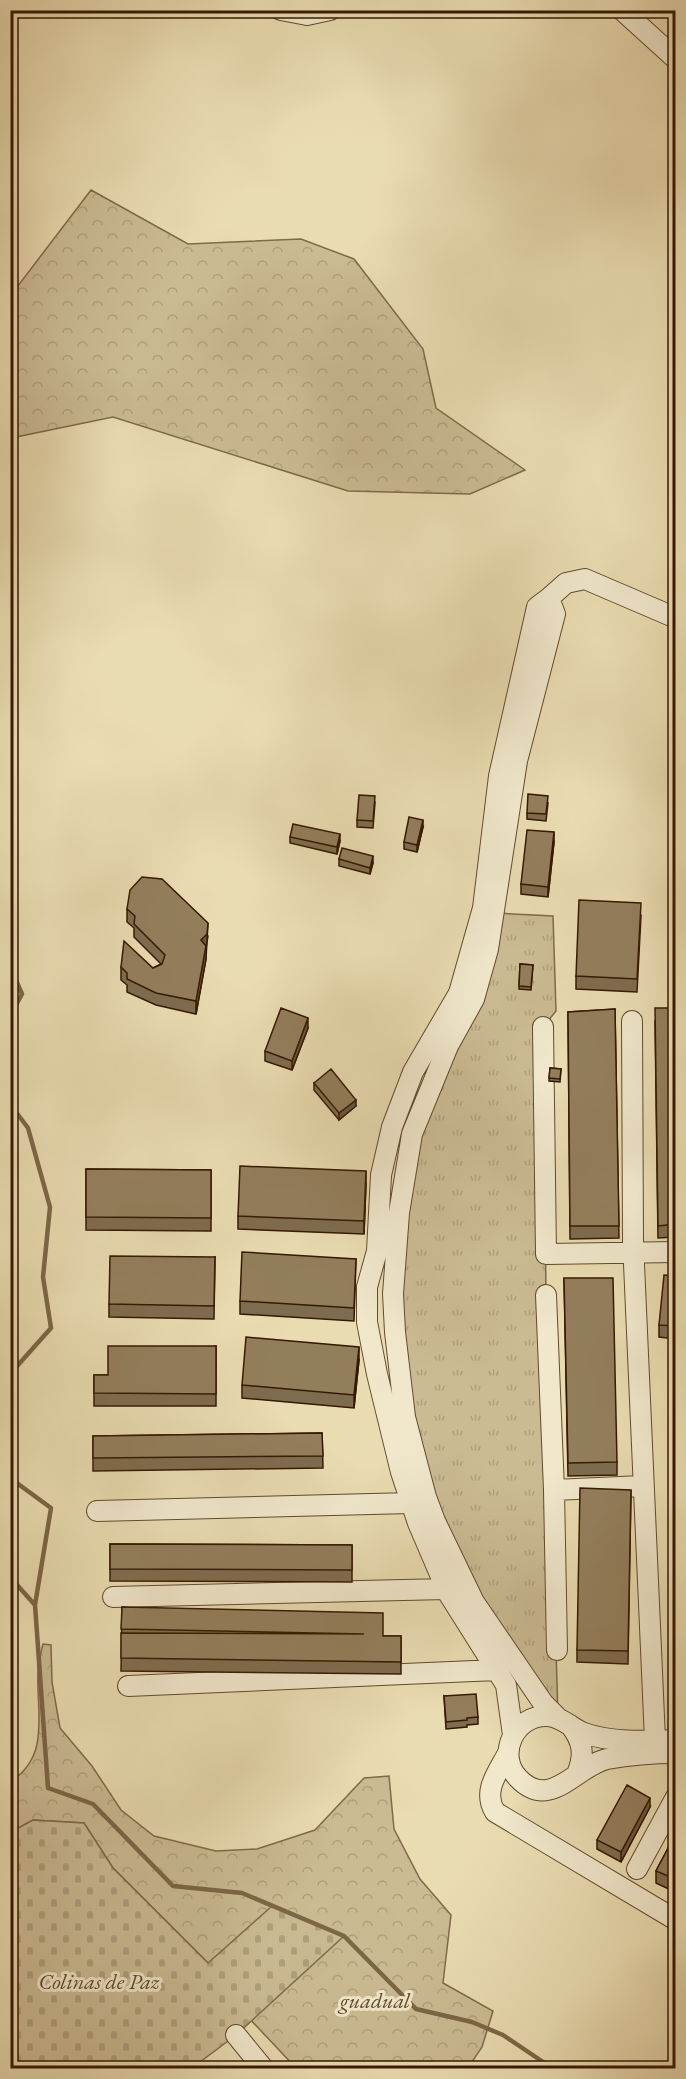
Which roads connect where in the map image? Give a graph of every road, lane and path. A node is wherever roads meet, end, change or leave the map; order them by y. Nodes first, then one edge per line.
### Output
1 (281, 10) edge
2 (330, 10) edge
3 (622, 10) edge
4 (675, 59) edge
5 (549, 598) junction
6 (675, 618) edge
7 (632, 1021) dead end
8 (543, 1027) dead end
9 (413, 1072) junction
10 (436, 1073) junction
11 (675, 1252) edge
12 (633, 1254) junction
13 (372, 1272) junction
14 (393, 1272) junction
15 (546, 1295) dead end
16 (642, 1486) junction
17 (554, 1490) junction
18 (411, 1503) junction
19 (97, 1511) dead end
20 (446, 1589) junction
21 (113, 1597) dead end
22 (556, 1650) dead end
23 (497, 1670) junction
24 (128, 1686) dead end
25 (564, 1721) junction
26 (655, 1740) junction
27 (675, 1740) edge
28 (510, 1744) junction
29 (675, 1753) edge
30 (577, 1774) junction
31 (675, 1797) edge
32 (638, 1869) dead end
33 (675, 1920) edge
34 (236, 2035) dead end
35 (263, 2068) edge

1 - 2 street
3 - 4 street
5 - 6 street
5 - 9 street
5 - 10 street
7 - 12 street
8 - 12 street
9 - 10 street
9 - 13 street
10 - 14 street
11 - 12 street
12 - 16 street
13 - 14 street
13 - 18 street
14 - 25 street
15 - 17 street
16 - 17 street
16 - 26 street
17 - 22 street
18 - 19 street
18 - 20 street
20 - 21 street
20 - 23 street
23 - 24 street
23 - 28 street
25 - 26 street
25 - 28 street
25 - 30 street
26 - 27 street
28 - 30 street
28 - 33 street
29 - 30 street
31 - 32 street
34 - 35 street

